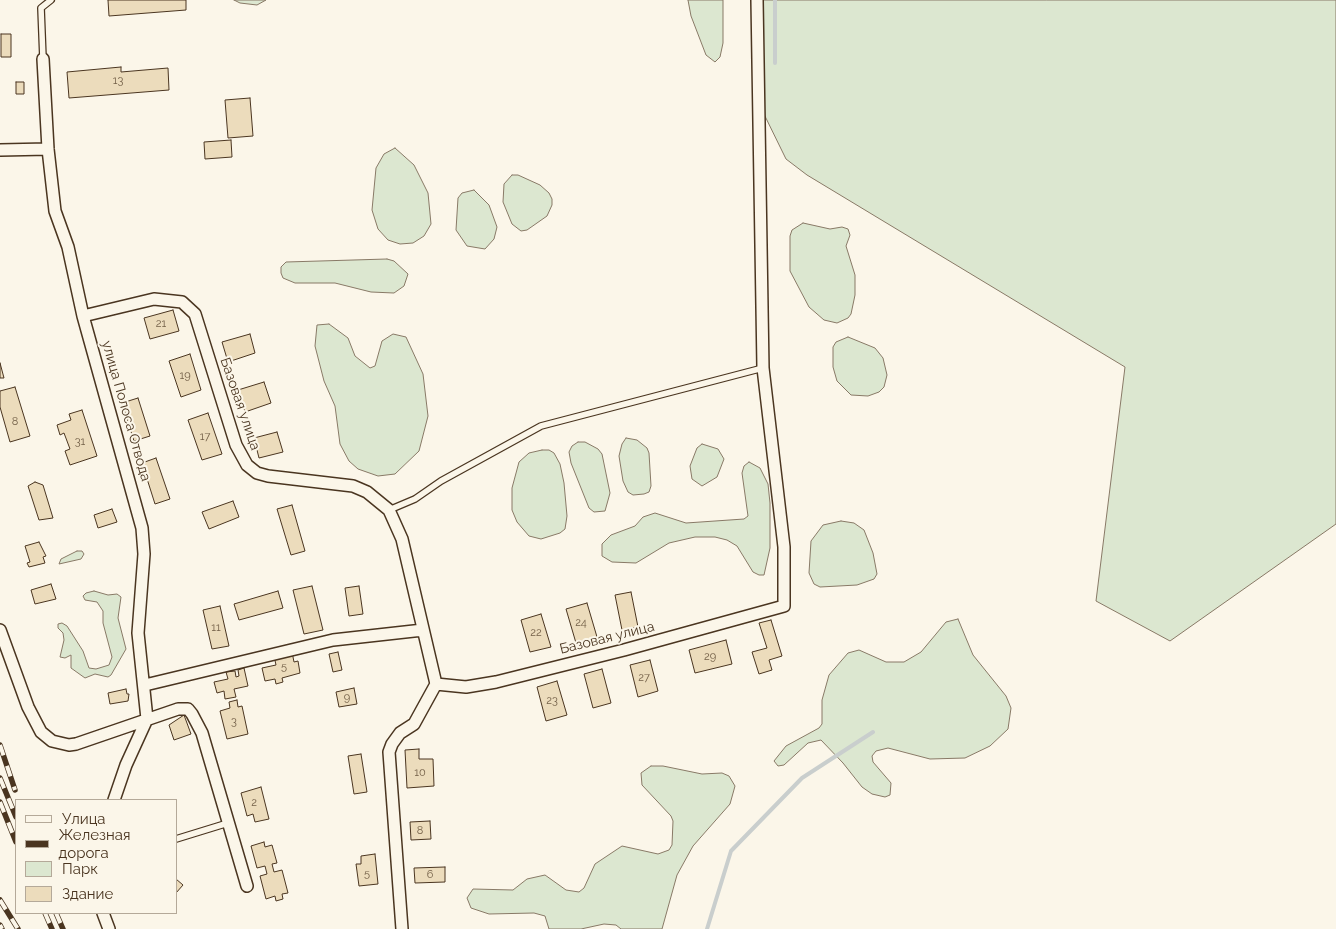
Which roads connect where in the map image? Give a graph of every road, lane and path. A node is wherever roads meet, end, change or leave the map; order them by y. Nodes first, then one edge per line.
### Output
1 (51, 0) edge
2 (757, 0) edge
3 (43, 59) joint
4 (48, 149) junction
5 (0, 150) edge
6 (84, 316) junction
7 (763, 368) junction
8 (389, 510) junction
9 (0, 630) edge
10 (423, 630) junction
11 (436, 684) junction
12 (145, 685) junction
13 (147, 719) junction
14 (114, 799) edge
15 (228, 823) junction
16 (178, 839) edge
17 (247, 886) dead end
18 (103, 914) edge
19 (109, 929) edge
20 (402, 929) edge

1 - 3 lane
2 - 7 street
3 - 4 street, улица Полоса Отвода
4 - 5 street
4 - 6 street, улица Полоса Отвода
6 - 8 street, Базовая улица
6 - 12 street, улица Полоса Отвода
7 - 8 lane
7 - 11 street, Базовая улица
8 - 10 street, Базовая улица
9 - 13 street
10 - 11 street, Базовая улица
10 - 12 street
11 - 20 street
12 - 13 street, улица Полоса Отвода
13 - 14 street
13 - 15 street
15 - 16 lane
15 - 17 street
18 - 19 street

